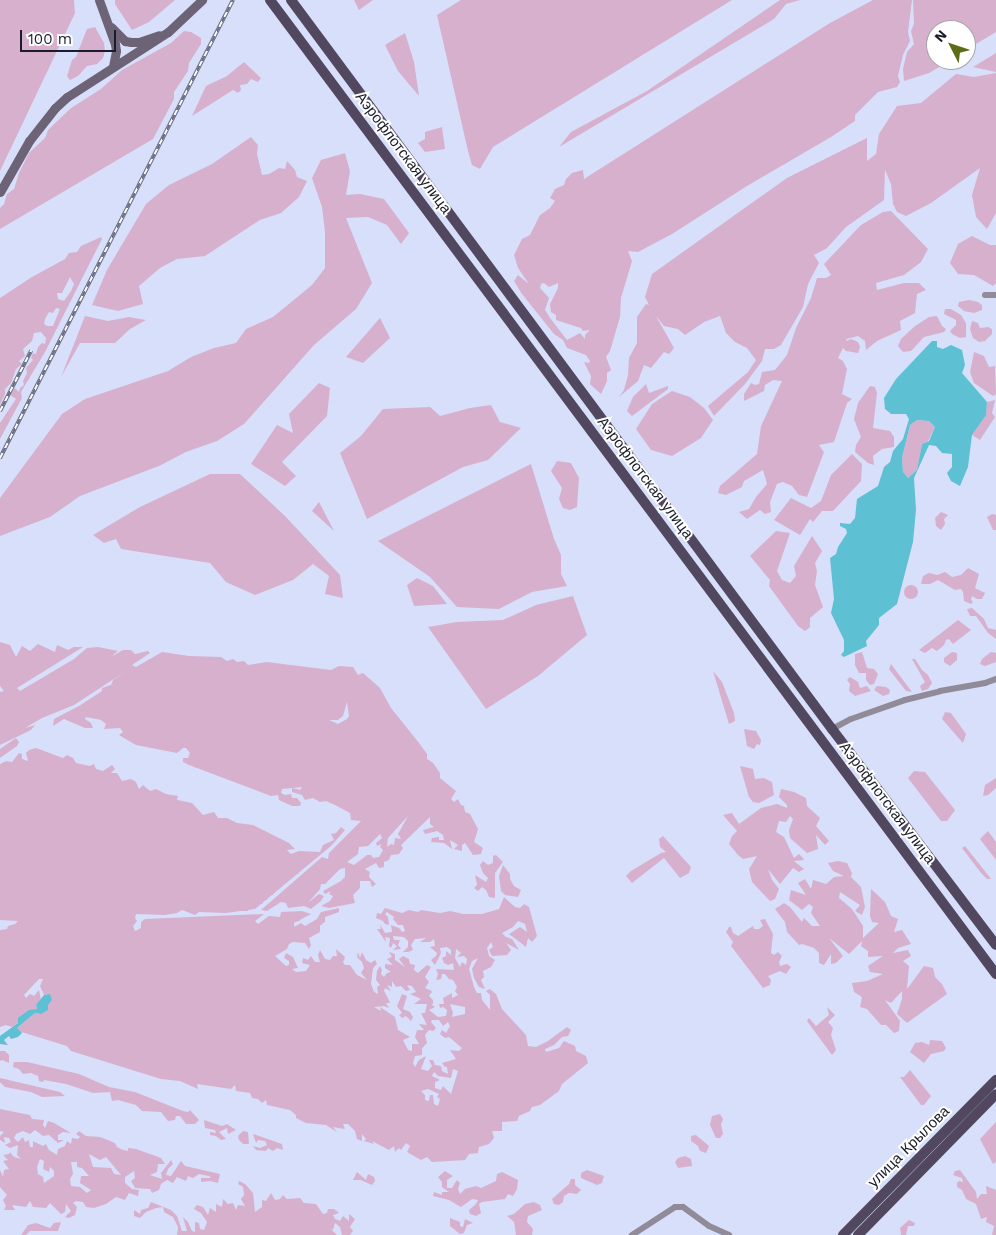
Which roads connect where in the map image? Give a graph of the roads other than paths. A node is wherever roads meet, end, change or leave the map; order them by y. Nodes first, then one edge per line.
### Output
1 (99, 0) edge
2 (202, 0) edge
3 (270, 0) edge
4 (291, 0) edge
5 (110, 25) junction
6 (168, 32) junction
7 (113, 67) junction
8 (0, 192) edge
9 (985, 295) dead end
10 (996, 295) edge
11 (996, 679) edge
12 (832, 729) junction
13 (996, 945) edge
14 (996, 974) edge
15 (996, 1080) edge
16 (996, 1094) edge
17 (632, 1235) edge
18 (729, 1235) edge
19 (843, 1235) edge
20 (858, 1235) edge

1 - 5 street
2 - 6 street
3 - 14 main road, Аэрофлотская улица
4 - 12 main road, Аэрофлотская улица
5 - 6 street
5 - 7 street
6 - 7 street
7 - 8 street
9 - 10 street
11 - 12 street
12 - 13 main road, Аэрофлотская улица
15 - 19 main road, улица Крылова
16 - 20 main road, улица Крылова
17 - 18 street

